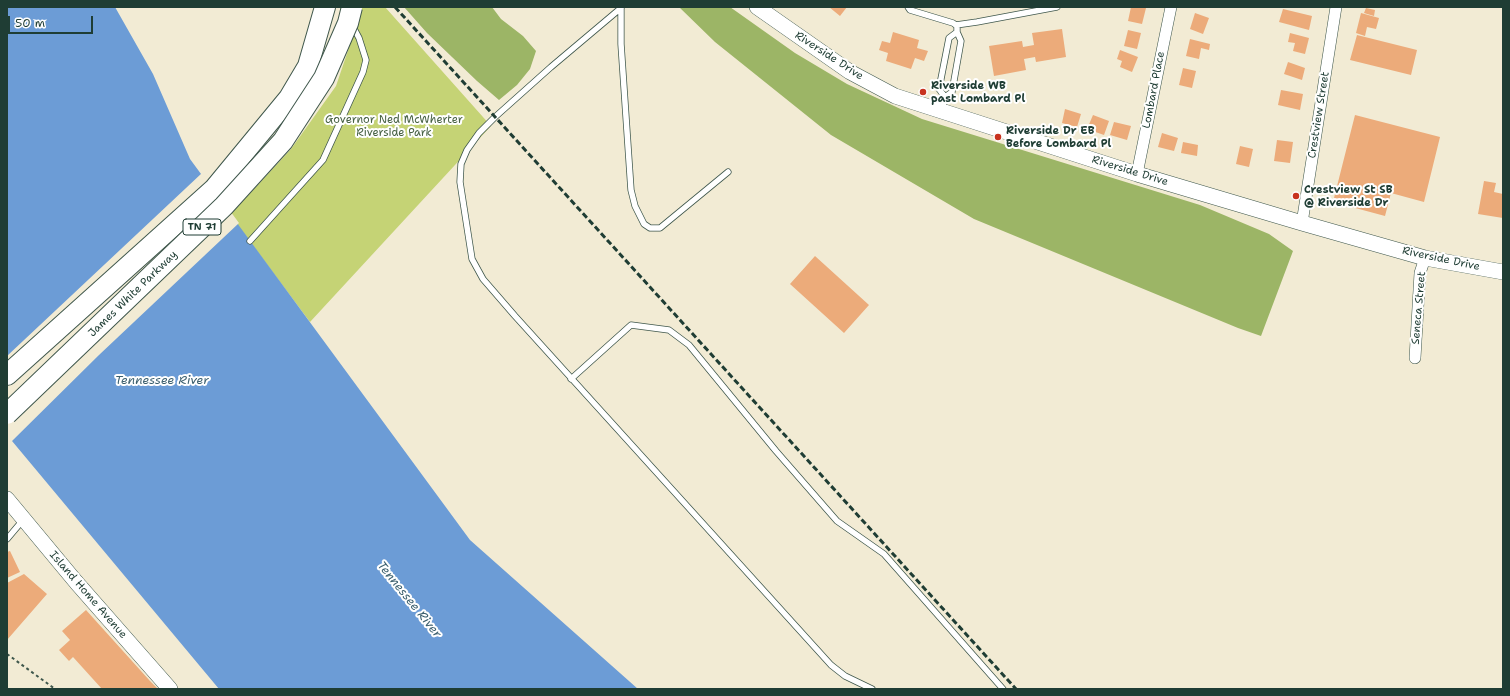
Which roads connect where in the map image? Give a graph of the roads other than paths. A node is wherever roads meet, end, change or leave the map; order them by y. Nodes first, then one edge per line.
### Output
1 (325, 7) edge
2 (757, 7) edge
3 (908, 7) edge
4 (1057, 7) edge
5 (1170, 7) edge
6 (1336, 7) edge
7 (621, 8) edge
8 (348, 10) edge
9 (956, 25) junction
10 (957, 32) junction
11 (943, 104) junction
12 (728, 172) dead end
13 (1137, 174) junction
14 (1302, 223) junction
15 (250, 241) dead end
16 (1425, 258) junction
17 (1503, 272) edge
18 (1415, 358) dead end
19 (7, 375) edge
20 (571, 379) junction
21 (7, 414) edge
22 (7, 499) edge
23 (24, 519) junction
24 (7, 539) edge
25 (170, 689) edge
26 (872, 689) edge
27 (1003, 689) edge

1 - 19 highway, James White Parkway / TN 71
2 - 11 street, Riverside Drive
3 - 9 lane
4 - 9 lane
5 - 13 street, Lombard Place
6 - 14 street, Crestview Street
7 - 12 lane
7 - 20 lane
8 - 15 lane
8 - 21 highway, James White Parkway / TN 71, bridge
9 - 10 lane
10 - 11 lane
10 - 11 lane
11 - 13 street, Riverside Drive
13 - 14 street, Riverside Drive
14 - 16 street, Riverside Drive
16 - 17 street, Riverside Drive
16 - 18 street, Seneca Street
20 - 26 lane
20 - 27 lane
22 - 23 street, Island Home Avenue
23 - 24 lane
23 - 25 street, Island Home Avenue

